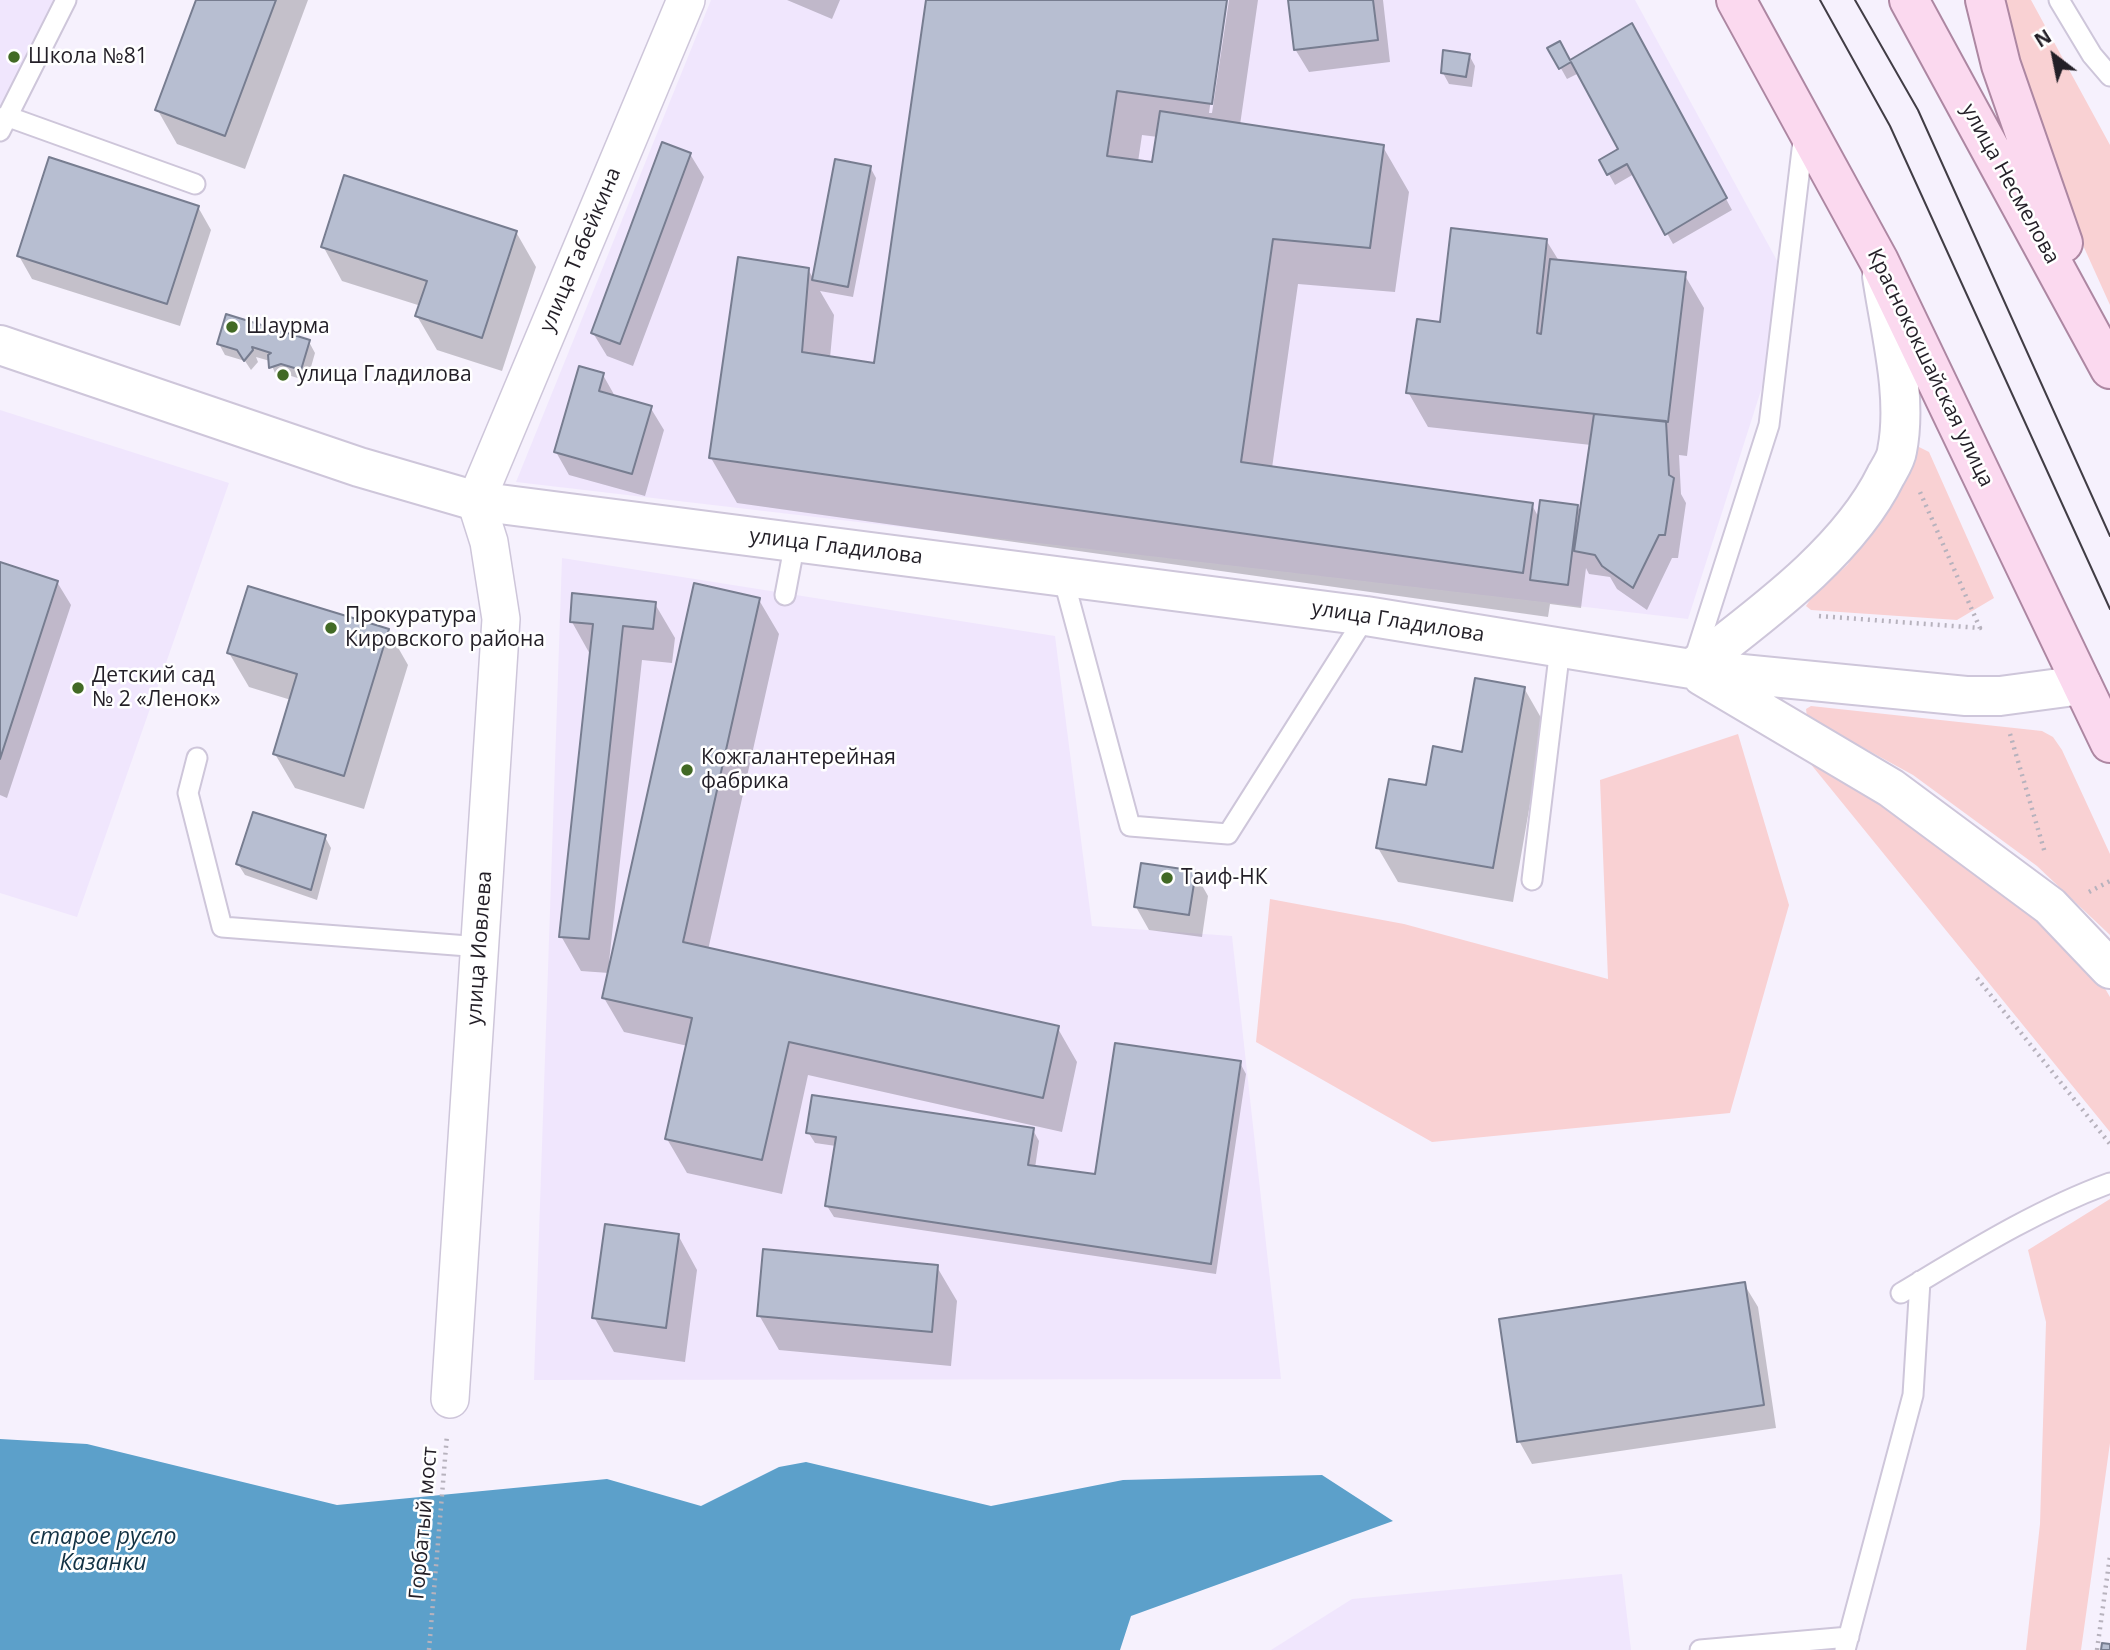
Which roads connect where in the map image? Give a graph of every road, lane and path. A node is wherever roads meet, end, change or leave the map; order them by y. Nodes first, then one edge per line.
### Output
1 (66, 0) edge
2 (686, 0) edge
3 (1736, 0) edge
4 (1909, 0) edge
5 (1985, 0) edge
6 (2059, 0) edge
7 (2110, 76) edge
8 (3, 124) edge
9 (1805, 125) junction
10 (195, 184) dead end
11 (1879, 261) junction
12 (0, 345) edge
13 (2106, 360) edge
14 (1915, 483) dead end
15 (476, 500) junction
16 (795, 542) junction
17 (1063, 577) junction
18 (785, 595) dead end
19 (1810, 615) dead end
20 (1366, 616) junction
21 (1560, 648) junction
22 (1691, 670) junction
23 (2096, 682) edge
24 (2008, 726) dead end
25 (2110, 743) edge
26 (197, 758) dead end
27 (2045, 856) dead end
28 (1532, 880) dead end
29 (2110, 881) edge
30 (2080, 897) dead end
31 (481, 947) junction
32 (2110, 969) edge
33 (1977, 978) dead end
34 (2110, 1144) edge
35 (2110, 1183) edge
36 (1920, 1281) junction
37 (1901, 1293) dead end
38 (450, 1399) joint
39 (2110, 1556) edge
40 (2105, 1591) junction
41 (2110, 1602) edge
42 (1847, 1644) edge
43 (429, 1650) edge
44 (1700, 1650) edge
45 (2097, 1650) edge

1 - 8 lane
2 - 15 street, улица Табейкина
3 - 9 main road, Краснококшайская улица
4 - 13 main road, улица Несмелова
5 - 13 main road
6 - 7 lane
8 - 10 lane
9 - 11 main road, Краснококшайская улица
9 - 22 lane
11 - 22 street
11 - 23 main road, Краснококшайская улица
12 - 15 street, улица Гладилова
14 - 19 path
15 - 16 street, улица Гладилова
15 - 31 street, улица Иовлева
16 - 17 street, улица Гладилова
16 - 18 lane
17 - 20 street, улица Гладилова
17 - 20 lane
20 - 21 street, улица Гладилова
21 - 22 street, улица Гладилова
21 - 28 lane
22 - 23 street, улица Гладилова
22 - 32 street
23 - 25 main road, Краснококшайская улица
24 - 27 path
26 - 31 lane
29 - 30 path
31 - 38 street, улица Иовлева
33 - 34 path
35 - 36 lane
36 - 37 lane
36 - 42 lane
38 - 43 path, Горбатый мост
39 - 40 path
40 - 41 path
40 - 45 path
42 - 44 lane

